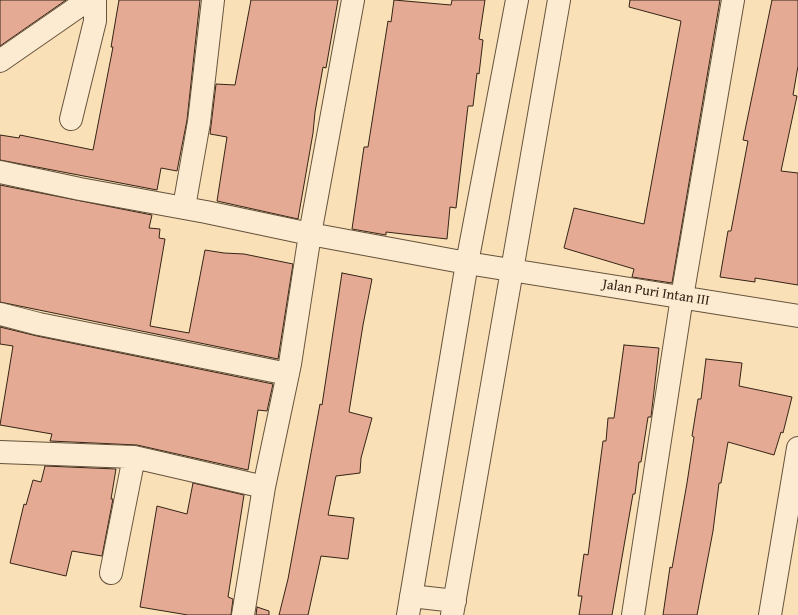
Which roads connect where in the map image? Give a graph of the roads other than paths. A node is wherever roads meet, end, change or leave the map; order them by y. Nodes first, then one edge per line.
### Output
1 (88, 0) edge
2 (95, 0) edge
3 (213, 0) edge
4 (353, 0) edge
5 (517, 0) edge
6 (559, 0) edge
7 (733, 0) edge
8 (0, 61) edge
9 (71, 119) dead end
10 (0, 172) edge
11 (184, 207) junction
12 (310, 234) junction
13 (467, 263) junction
14 (513, 270) junction
15 (682, 297) junction
16 (0, 314) edge
17 (798, 316) edge
18 (288, 374) junction
19 (798, 448) edge
20 (0, 452) edge
21 (134, 457) junction
22 (264, 487) junction
23 (111, 573) dead end
24 (410, 605) edge
25 (453, 608) edge
26 (243, 615) edge
27 (633, 615) edge
28 (770, 615) edge

1 - 8 street
2 - 9 street
3 - 11 street
4 - 12 street
5 - 13 street
6 - 14 street
7 - 15 street
10 - 11 street, Jalan Puri Intan III
11 - 12 street, Jalan Puri Intan III
12 - 13 street, Jalan Puri Intan III
12 - 18 street
13 - 14 street, Jalan Puri Intan III
13 - 24 street
14 - 15 street, Jalan Puri Intan III
14 - 25 street
15 - 17 street, Jalan Puri Intan III
15 - 27 street
16 - 18 street
18 - 22 street
19 - 28 street
20 - 21 street
21 - 22 street
21 - 23 street
22 - 26 street
24 - 25 street

